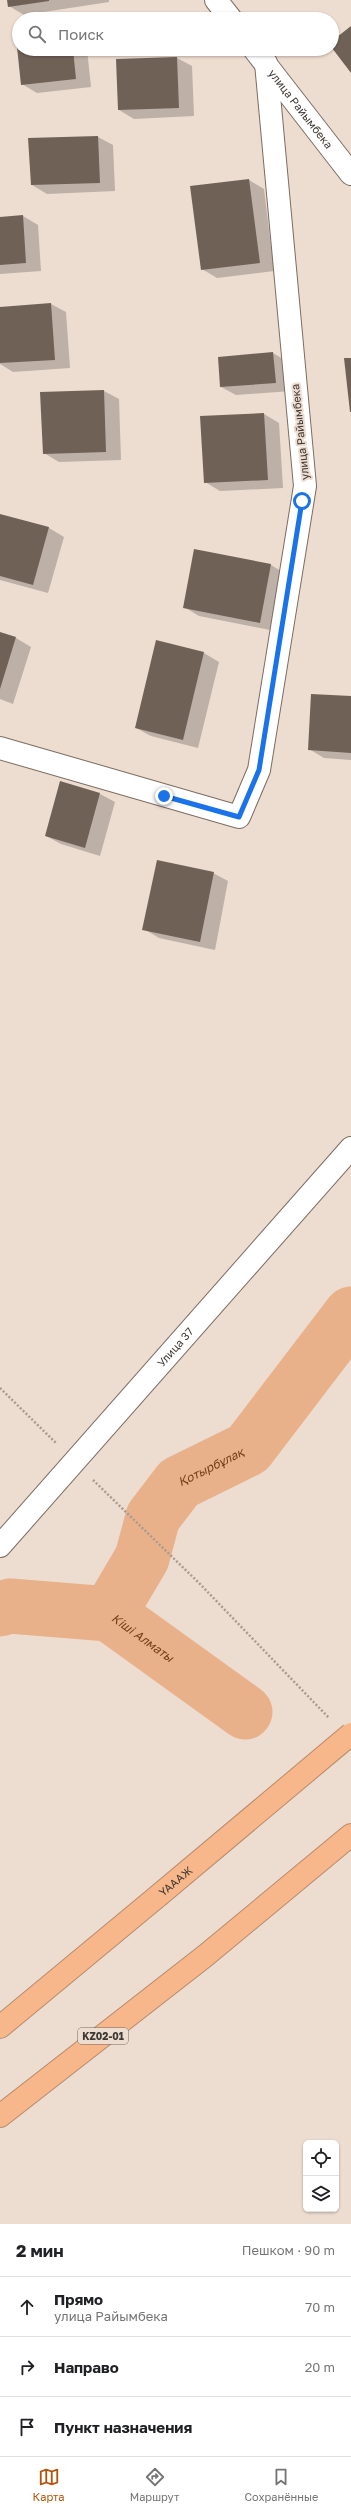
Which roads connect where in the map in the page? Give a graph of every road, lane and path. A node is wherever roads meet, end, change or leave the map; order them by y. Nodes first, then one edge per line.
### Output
1 (216, 0) edge
2 (225, 12) edge
3 (260, 56) edge
4 (351, 174) edge
5 (0, 748) edge
6 (351, 1148) edge
7 (0, 1388) edge
8 (61, 1448) dead end
9 (88, 1474) dead end
10 (0, 1546) edge
11 (329, 1719) dead end
12 (351, 1734) edge
13 (351, 1835) edge
14 (0, 2027) edge
15 (0, 2116) edge

1 - 2 street
3 - 4 street, улица Райымбека
3 - 5 street, улица Райымбека
6 - 10 street, Улица 37
7 - 8 path
9 - 11 path
12 - 14 highway, ҮАААЖ, bridge
13 - 15 highway, KZ02-01

